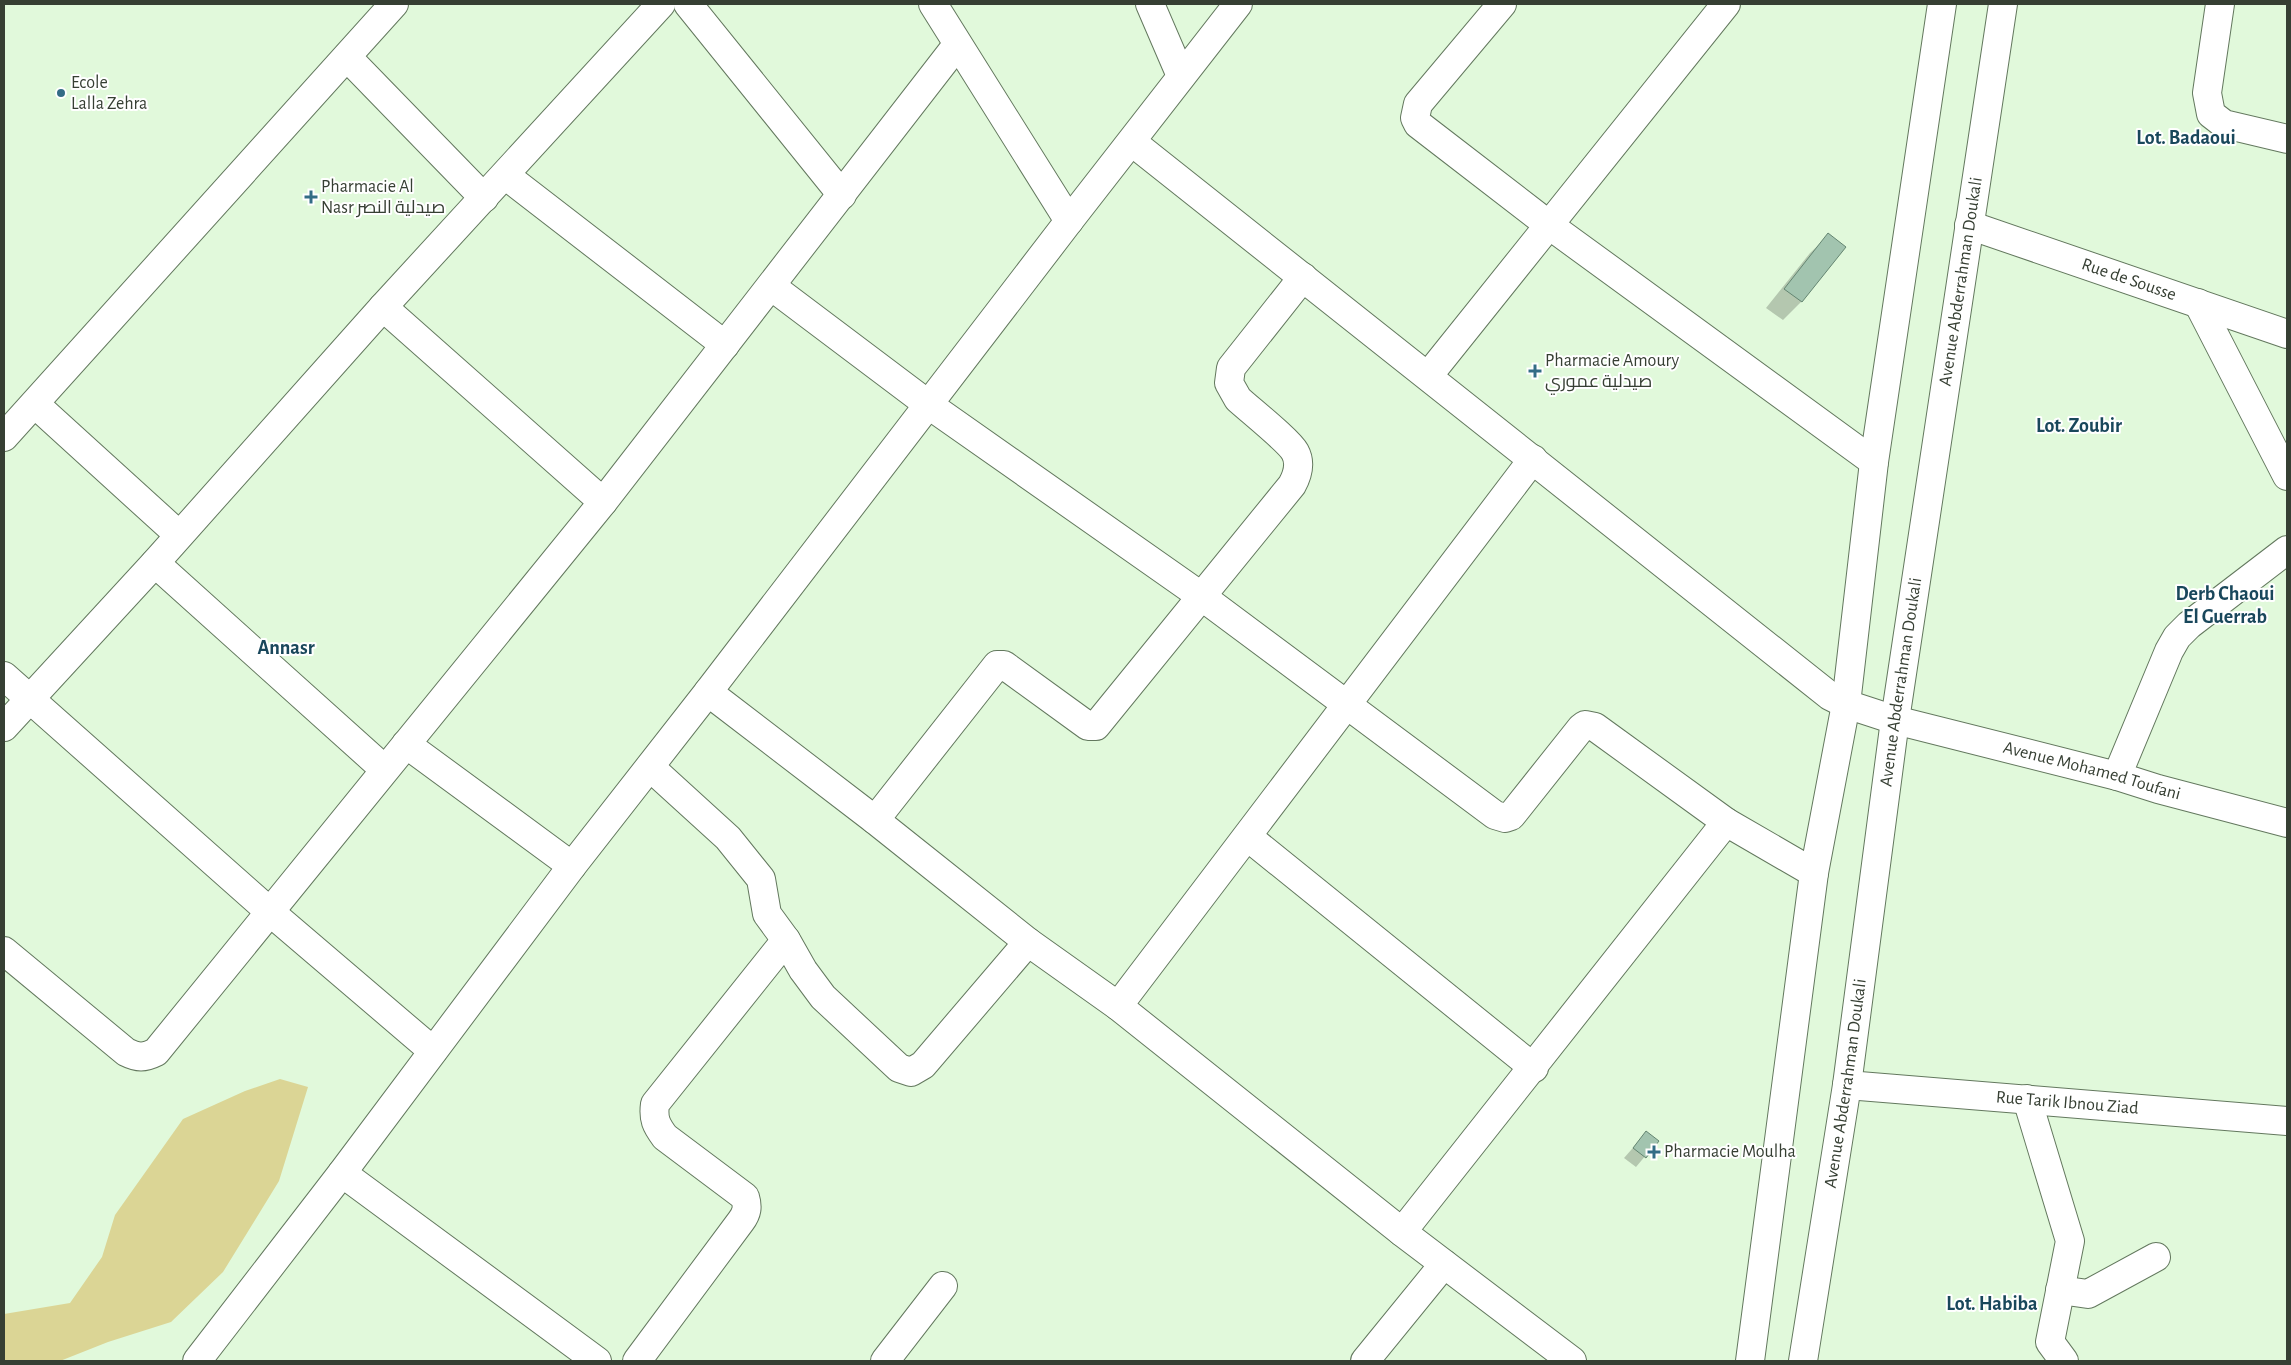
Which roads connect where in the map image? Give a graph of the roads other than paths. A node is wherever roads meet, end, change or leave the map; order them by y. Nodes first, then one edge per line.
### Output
1 (394, 4) edge
2 (662, 4) edge
3 (688, 4) edge
4 (933, 4) edge
5 (1150, 4) edge
6 (1238, 4) edge
7 (1502, 4) edge
8 (1726, 4) edge
9 (1942, 4) edge
10 (2003, 4) edge
11 (2220, 4) edge
12 (957, 45) junction
13 (347, 58) junction
14 (1181, 76) junction
15 (2287, 139) edge
16 (1132, 142) junction
17 (505, 175) junction
18 (842, 195) junction
19 (484, 198) junction
20 (1068, 221) junction
21 (1549, 225) junction
22 (1969, 225) junction
23 (1303, 277) junction
24 (771, 286) junction
25 (2198, 303) junction
26 (383, 307) junction
27 (2287, 334) edge
28 (725, 345) junction
29 (1428, 376) junction
30 (34, 404) junction
31 (930, 405) junction
32 (4, 437) edge
33 (1533, 459) junction
34 (1874, 462) junction
35 (2287, 476) edge
36 (603, 502) junction
37 (179, 535) junction
38 (2287, 550) edge
39 (154, 563) junction
40 (1201, 596) junction
41 (4, 676) edge
42 (708, 692) junction
43 (29, 699) junction
44 (1348, 704) junction
45 (1846, 704) junction
46 (1895, 720) junction
47 (4, 727) edge
48 (406, 744) junction
49 (650, 767) junction
50 (384, 769) junction
51 (2117, 776) junction
52 (875, 820) junction
53 (1726, 822) junction
54 (2287, 822) edge
55 (1248, 837) junction
56 (572, 866) junction
57 (1814, 873) junction
58 (270, 911) junction
59 (786, 940) junction
60 (1028, 942) junction
61 (9, 965) edge
62 (1118, 1006) junction
63 (433, 1051) junction
64 (1534, 1068) junction
65 (1847, 1085) junction
66 (2027, 1099) junction
67 (2287, 1121) edge
68 (342, 1174) junction
69 (1402, 1232) junction
70 (2156, 1258) dead end
71 (1444, 1264) junction
72 (943, 1286) dead end
73 (2060, 1290) junction
74 (196, 1361) edge
75 (597, 1361) edge
76 (637, 1361) edge
77 (885, 1361) edge
78 (1366, 1361) edge
79 (1572, 1361) edge
80 (1750, 1361) edge
81 (1803, 1361) edge
82 (2064, 1361) edge

1 - 13 street
2 - 17 street
3 - 18 street
4 - 12 street
5 - 14 street
6 - 14 street
7 - 21 street
8 - 21 street
9 - 34 street
10 - 22 street, Avenue Abderrahman Doukali
11 - 15 street
12 - 18 street
12 - 20 street
13 - 19 street
13 - 30 street
14 - 16 street
16 - 20 street
16 - 23 street, Avenue Mohamed Toufani
17 - 19 street
17 - 28 street
18 - 24 street
19 - 26 street
20 - 31 street
21 - 29 street
21 - 34 street
22 - 25 street, Rue de Sousse
22 - 46 street, Avenue Abderrahman Doukali
23 - 29 street, Avenue Mohamed Toufani
23 - 40 street
24 - 28 street
24 - 31 street
25 - 27 street, Rue de Sousse
25 - 35 street
26 - 36 street
26 - 37 street
28 - 36 street
29 - 33 street, Avenue Mohamed Toufani
30 - 32 street
30 - 37 street
31 - 40 street
31 - 42 street
33 - 44 street
33 - 45 street, Avenue Mohamed Toufani
34 - 45 street
36 - 48 street
37 - 39 street
38 - 51 street
39 - 43 street
39 - 50 street
40 - 44 street
40 - 52 street
41 - 43 street
42 - 49 street
42 - 52 street
43 - 47 street
43 - 58 street
44 - 53 street
44 - 55 street
45 - 46 street, Avenue Mohamed Toufani
45 - 57 street
46 - 51 street, Avenue Mohamed Toufani
46 - 65 street, Avenue Abderrahman Doukali
48 - 50 street
48 - 56 street
49 - 56 street
49 - 59 street
50 - 58 street
51 - 54 street, Avenue Mohamed Toufani
52 - 60 street
53 - 57 street
53 - 64 street
55 - 62 street
55 - 64 street
56 - 63 street
57 - 80 street
58 - 61 street
58 - 63 street
59 - 60 street
59 - 76 street
60 - 62 street
62 - 69 street
63 - 68 street
64 - 69 street
65 - 66 street, Rue Tarik Ibnou Ziad
65 - 81 street, Avenue Abderrahman Doukali
66 - 67 street, Rue Tarik Ibnou Ziad
66 - 73 street
68 - 74 street
68 - 75 street
69 - 71 street
70 - 73 street
71 - 78 street
71 - 79 street
72 - 77 street
73 - 82 street

